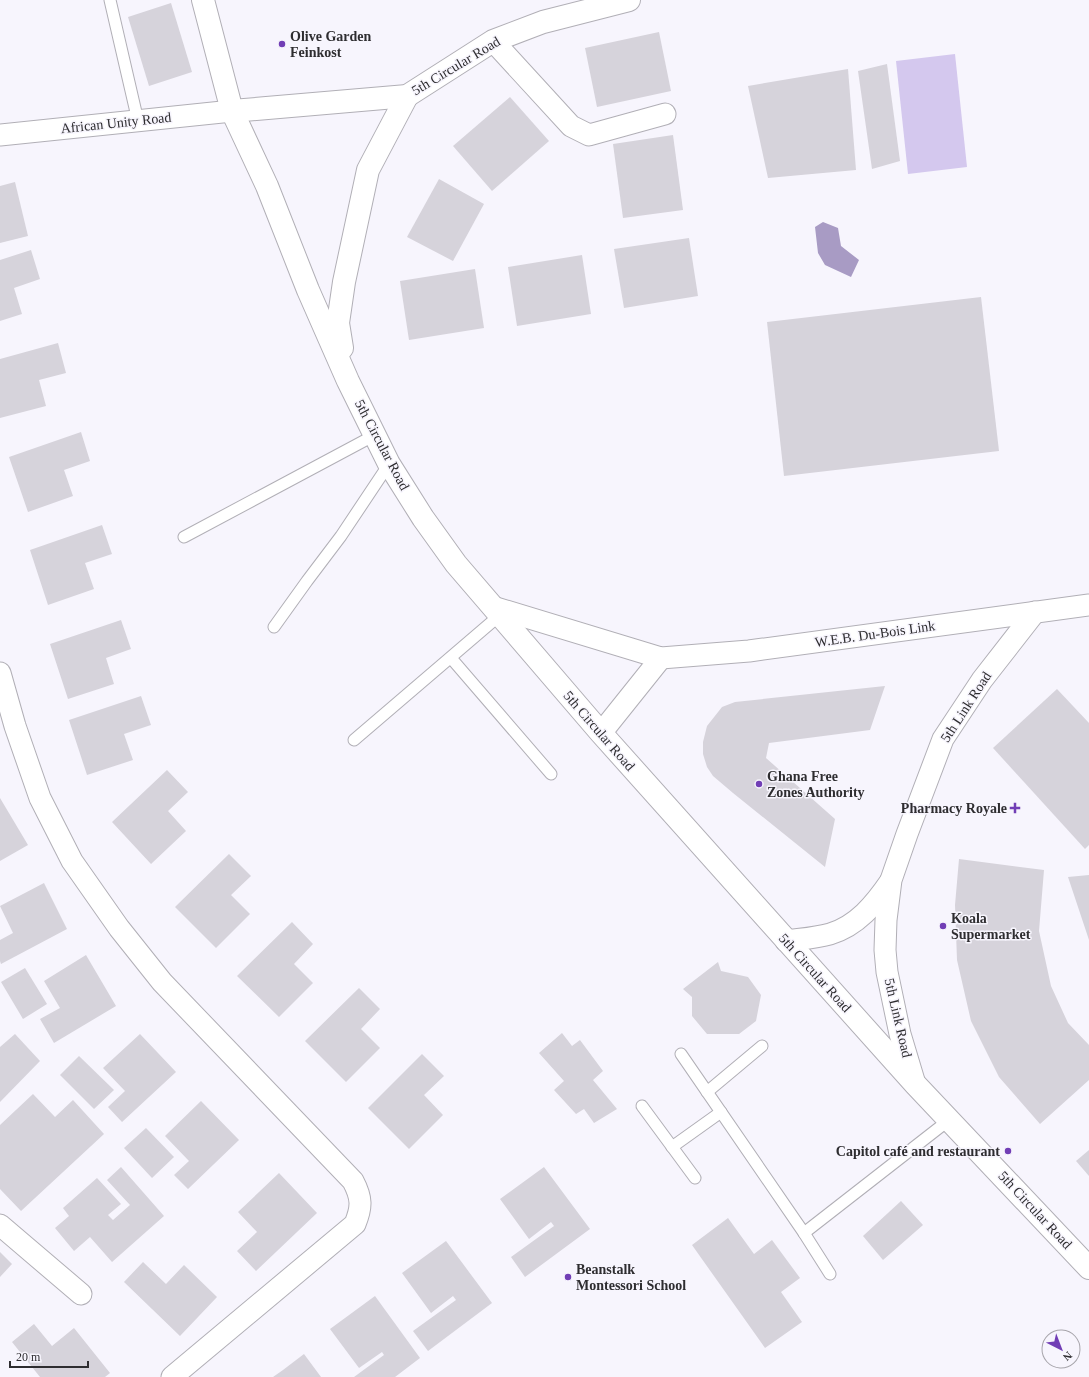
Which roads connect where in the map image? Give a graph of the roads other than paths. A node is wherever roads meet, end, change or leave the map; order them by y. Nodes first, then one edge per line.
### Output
1 (110, 0) edge
2 (203, 0) edge
3 (629, 0) edge
4 (493, 41) junction
5 (407, 96) junction
6 (232, 111) junction
7 (665, 114) dead end
8 (138, 121) junction
9 (0, 135) edge
10 (348, 381) junction
11 (375, 435) junction
12 (389, 464) junction
13 (184, 537) dead end
14 (1089, 605) edge
15 (497, 611) junction
16 (1035, 612) junction
17 (274, 627) dead end
18 (450, 658) junction
19 (661, 658) junction
20 (0, 673) edge
21 (600, 734) junction
22 (354, 740) dead end
23 (551, 774) dead end
24 (891, 880) junction
25 (786, 941) junction
26 (762, 1046) dead end
27 (680, 1054) dead end
28 (915, 1084) junction
29 (707, 1092) junction
30 (642, 1106) dead end
31 (721, 1112) junction
32 (949, 1120) junction
33 (672, 1147) junction
34 (695, 1178) dead end
35 (0, 1225) edge
36 (804, 1233) junction
37 (1089, 1268) edge
38 (830, 1274) dead end
39 (81, 1294) dead end
40 (172, 1377) edge

1 - 8 lane
2 - 6 street, 5th Circular Road
3 - 4 street, 5th Circular Road
4 - 5 street, 5th Circular Road
4 - 7 street
5 - 6 street, 5th Circular Road
5 - 10 street
6 - 8 street, African Unity Road
6 - 10 street, 5th Circular Road
8 - 9 street, African Unity Road
10 - 11 street, 5th Circular Road
11 - 12 street, 5th Circular Road
11 - 13 lane
12 - 15 street, 5th Circular Road
12 - 17 lane
14 - 16 street, W.E.B. Du-Bois Link
15 - 18 lane
15 - 19 street, W.E.B. Du-Bois Link
15 - 21 street, 5th Circular Road
16 - 19 street, W.E.B. Du-Bois Link
16 - 24 street, 5th Link Road
18 - 22 lane
18 - 23 lane
19 - 21 street
20 - 40 street
21 - 25 street, 5th Circular Road
24 - 25 street, 5th Link Road
24 - 28 street, 5th Link Road
25 - 28 street, 5th Circular Road
26 - 29 lane
27 - 29 lane
28 - 32 street, 5th Circular Road
29 - 31 lane
30 - 33 lane
31 - 33 lane
31 - 36 lane
32 - 36 lane
32 - 37 street, 5th Circular Road
33 - 34 lane
35 - 39 street
36 - 38 lane

